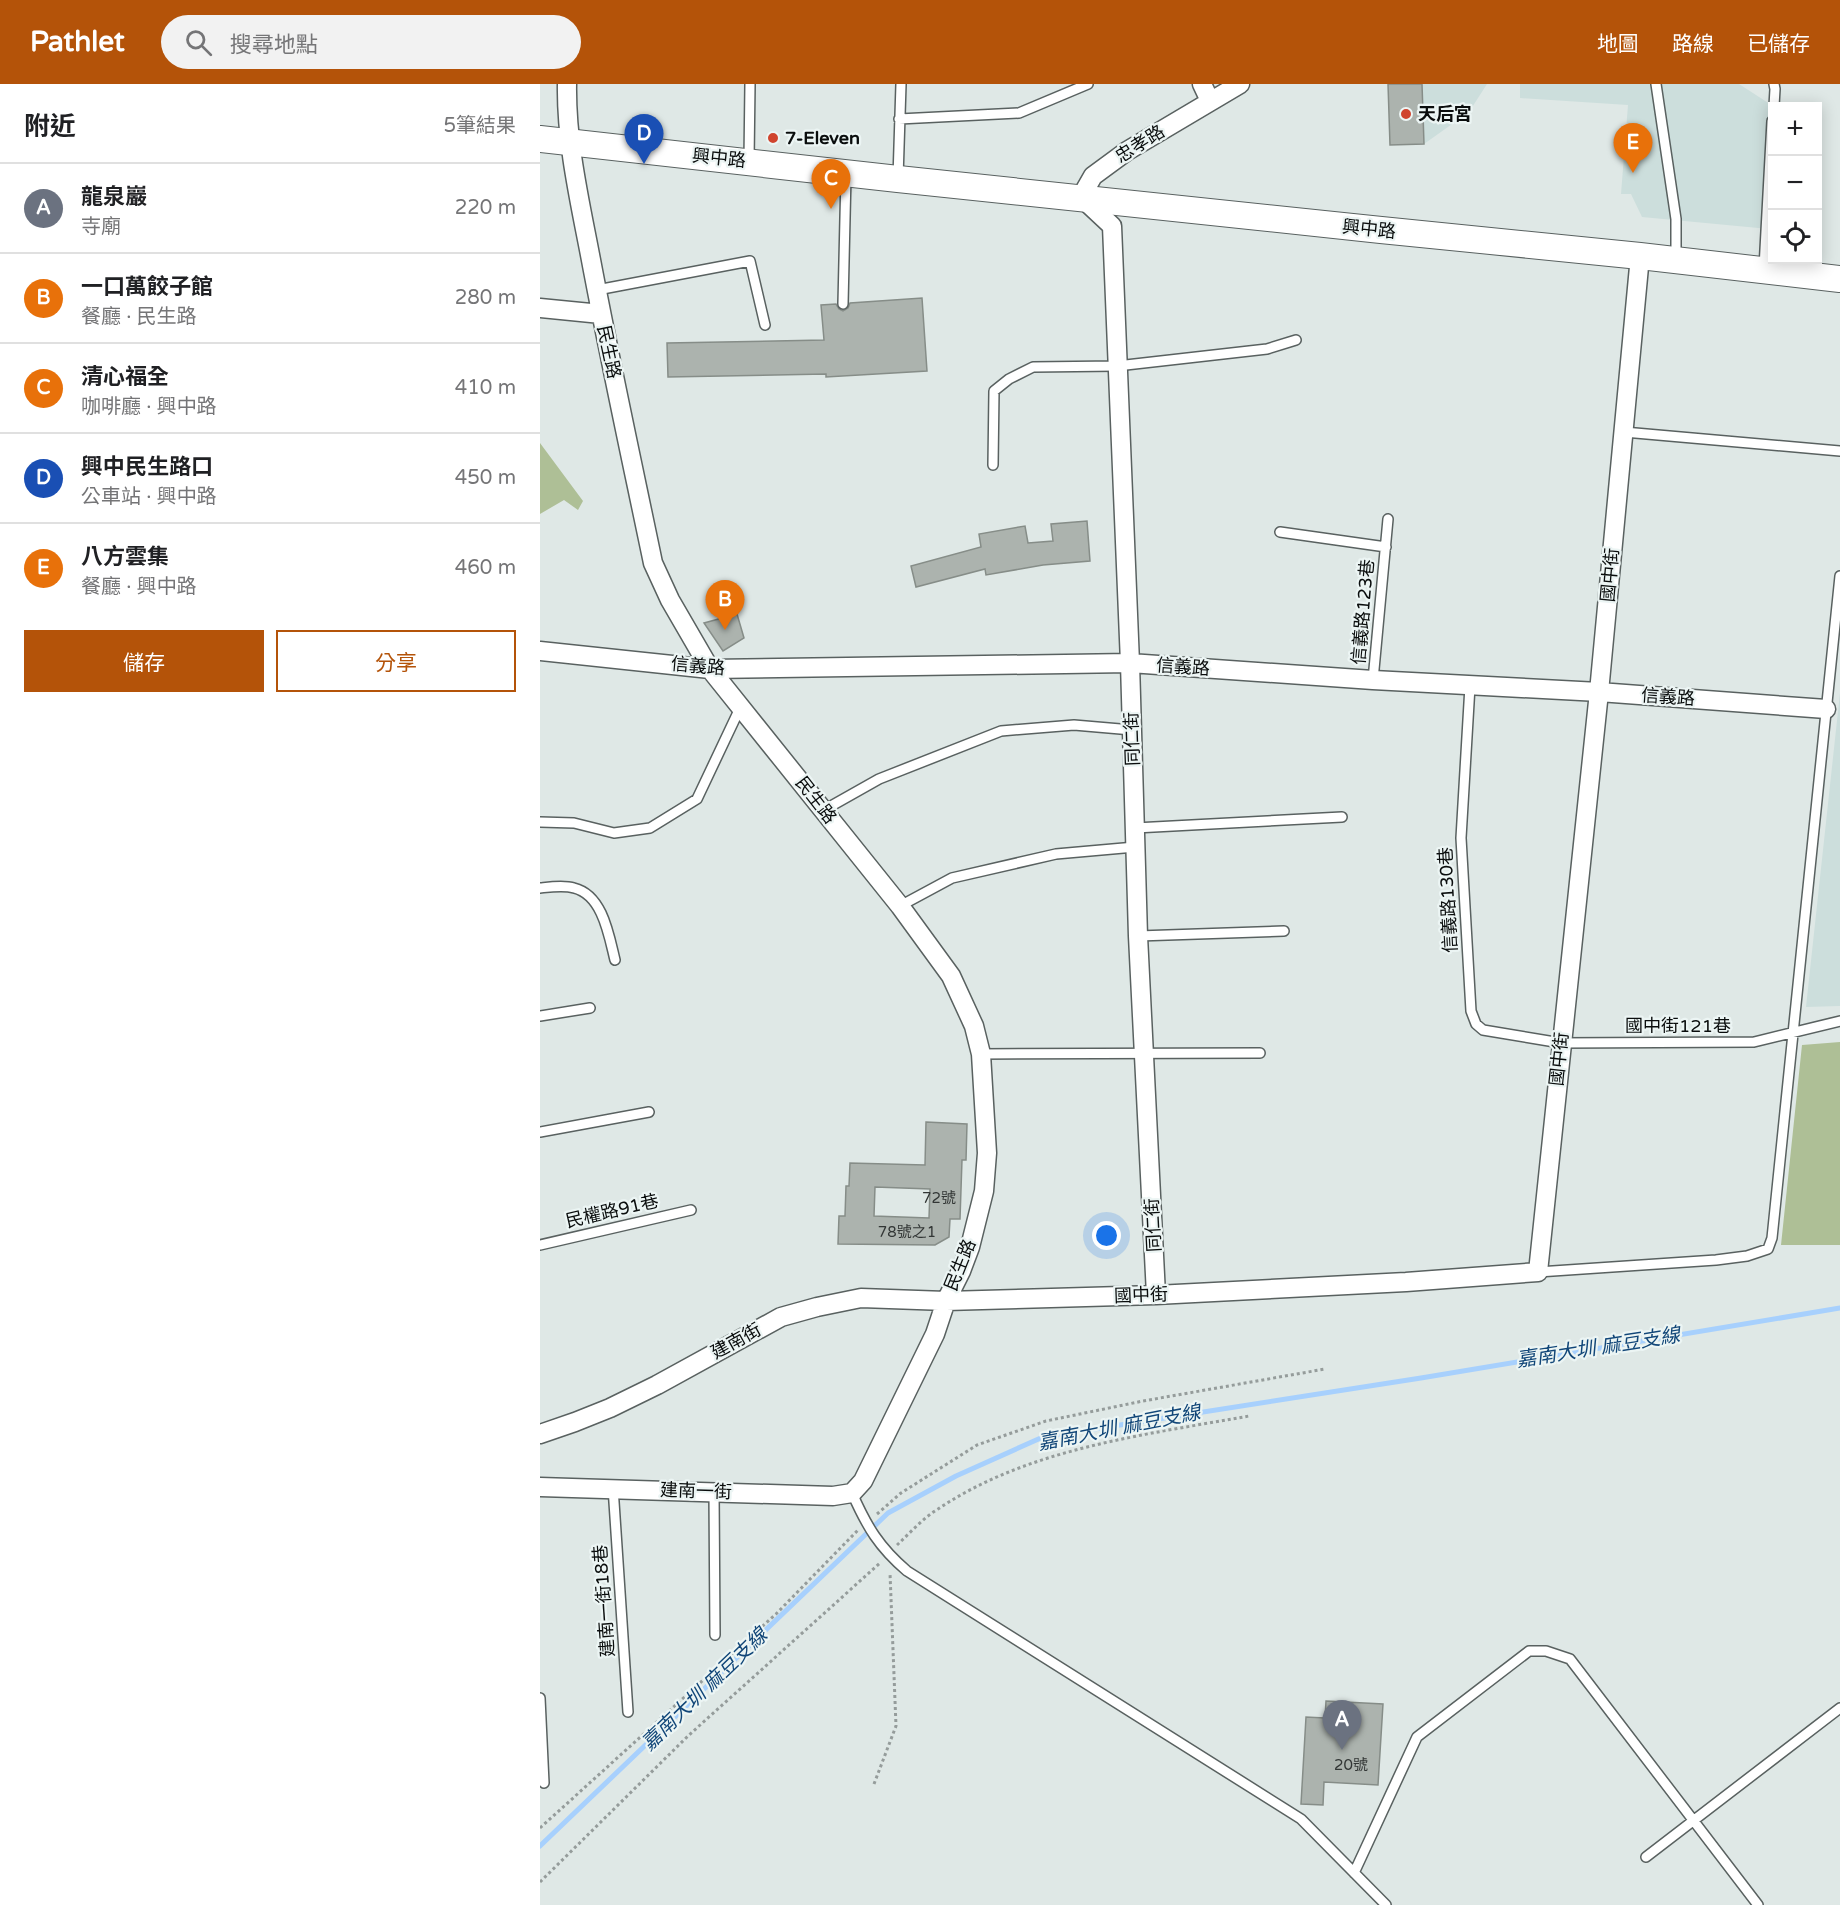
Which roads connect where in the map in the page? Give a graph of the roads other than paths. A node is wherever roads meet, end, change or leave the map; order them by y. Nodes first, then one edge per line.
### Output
1 (567, 84) edge
2 (750, 84) edge
3 (901, 84) edge
4 (1088, 84) edge
5 (1202, 84) edge
6 (1240, 84) edge
7 (1656, 84) edge
8 (1774, 84) edge
9 (1210, 101) junction
10 (1774, 102) edge
11 (899, 119) junction
12 (540, 138) edge
13 (571, 142) junction
14 (1771, 156) edge
15 (748, 161) junction
16 (846, 173) junction
17 (898, 179) junction
18 (1081, 197) junction
19 (1641, 256) junction
20 (1676, 260) junction
21 (1764, 271) junction
22 (1840, 279) edge
23 (597, 290) junction
24 (843, 304) dead end
25 (540, 308) edge
26 (601, 314) junction
27 (765, 325) dead end
28 (1296, 340) dead end
29 (1117, 366) junction
30 (1624, 432) junction
31 (1840, 452) edge
32 (993, 465) dead end
33 (1388, 519) dead end
34 (1280, 532) dead end
35 (1386, 547) junction
36 (1840, 576) edge
37 (540, 651) edge
38 (1130, 663) junction
39 (710, 669) junction
40 (1373, 680) junction
41 (1470, 686) junction
42 (1599, 692) junction
43 (741, 706) junction
44 (1826, 709) junction
45 (1132, 730) junction
46 (824, 810) junction
47 (1342, 818) dead end
48 (540, 822) edge
49 (1135, 828) junction
50 (1135, 847) junction
51 (540, 888) edge
52 (900, 906) junction
53 (1284, 931) dead end
54 (1138, 936) junction
55 (615, 960) dead end
56 (590, 1008) dead end
57 (540, 1016) edge
58 (1840, 1022) edge
59 (1793, 1031) junction
60 (1561, 1043) junction
61 (1260, 1053) dead end
62 (981, 1054) junction
63 (1144, 1054) junction
64 (650, 1112) dead end
65 (540, 1132) edge
66 (691, 1210) dead end
67 (540, 1245) edge
68 (1538, 1272) junction
69 (1156, 1295) junction
70 (946, 1301) junction
71 (540, 1434) edge
72 (540, 1486) edge
73 (613, 1487) junction
74 (714, 1492) junction
75 (852, 1494) junction
76 (715, 1635) dead end
77 (540, 1698) edge
78 (1840, 1708) edge
79 (628, 1712) dead end
80 (544, 1783) dead end
81 (1693, 1822) junction
82 (1646, 1857) dead end
83 (1354, 1873) junction
84 (1386, 1905) edge
85 (1758, 1905) edge

1 - 13 street, 民生路
2 - 15 lane
3 - 11 lane
4 - 11 lane
5 - 9 street
6 - 9 street, 忠孝路
7 - 20 lane
8 - 10 lane
9 - 18 street, 忠孝路
11 - 17 lane
12 - 13 main road, 興中路
13 - 15 main road, 興中路
13 - 23 street, 民生路
14 - 21 lane
15 - 16 main road, 興中路
16 - 17 main road, 興中路
16 - 24 lane
17 - 18 main road, 興中路
18 - 19 main road, 興中路
18 - 29 street, 同仁街
19 - 20 main road, 興中路
19 - 30 street, 國中街
20 - 21 main road, 興中路
21 - 22 main road, 興中路
23 - 26 street, 民生路
23 - 27 lane
25 - 26 street
26 - 39 street, 民生路
28 - 29 lane
29 - 32 lane
29 - 38 street, 同仁街
30 - 31 lane
30 - 42 street, 國中街
33 - 35 lane, 信義路123巷
34 - 35 lane, 信義路123巷
35 - 40 lane, 信義路123巷
36 - 44 lane
37 - 39 street, 信義路
38 - 39 street, 信義路
38 - 40 street, 信義路
38 - 45 street, 同仁街
39 - 43 street, 民生路
40 - 41 street, 信義路
41 - 42 street, 信義路
41 - 60 lane, 信義路130巷
42 - 44 street, 信義路
42 - 60 street, 國中街
43 - 46 street, 民生路
43 - 48 lane
44 - 59 lane
45 - 46 lane
45 - 49 street, 同仁街
46 - 52 street, 民生路
47 - 49 lane
49 - 50 street, 同仁街
50 - 52 lane
50 - 54 street, 同仁街
51 - 55 lane
52 - 62 street, 民生路
53 - 54 lane
54 - 63 street, 同仁街
56 - 57 lane
58 - 59 lane, 國中街121巷
59 - 60 lane, 國中街121巷
59 - 68 lane
60 - 68 street, 國中街
61 - 63 lane
62 - 63 lane
62 - 70 street, 民生路
63 - 69 street, 同仁街
64 - 65 lane
66 - 67 lane, 民權路91巷
68 - 69 street, 國中街
69 - 70 street, 國中街
70 - 71 street, 建南街
70 - 75 street, 民生路
72 - 73 street, 建南一街
73 - 74 street, 建南一街
73 - 79 lane, 建南一街18巷
74 - 75 street, 建南一街
74 - 76 lane
75 - 83 lane
77 - 80 lane
78 - 81 lane
81 - 82 lane
81 - 83 lane
81 - 85 lane
83 - 84 lane

